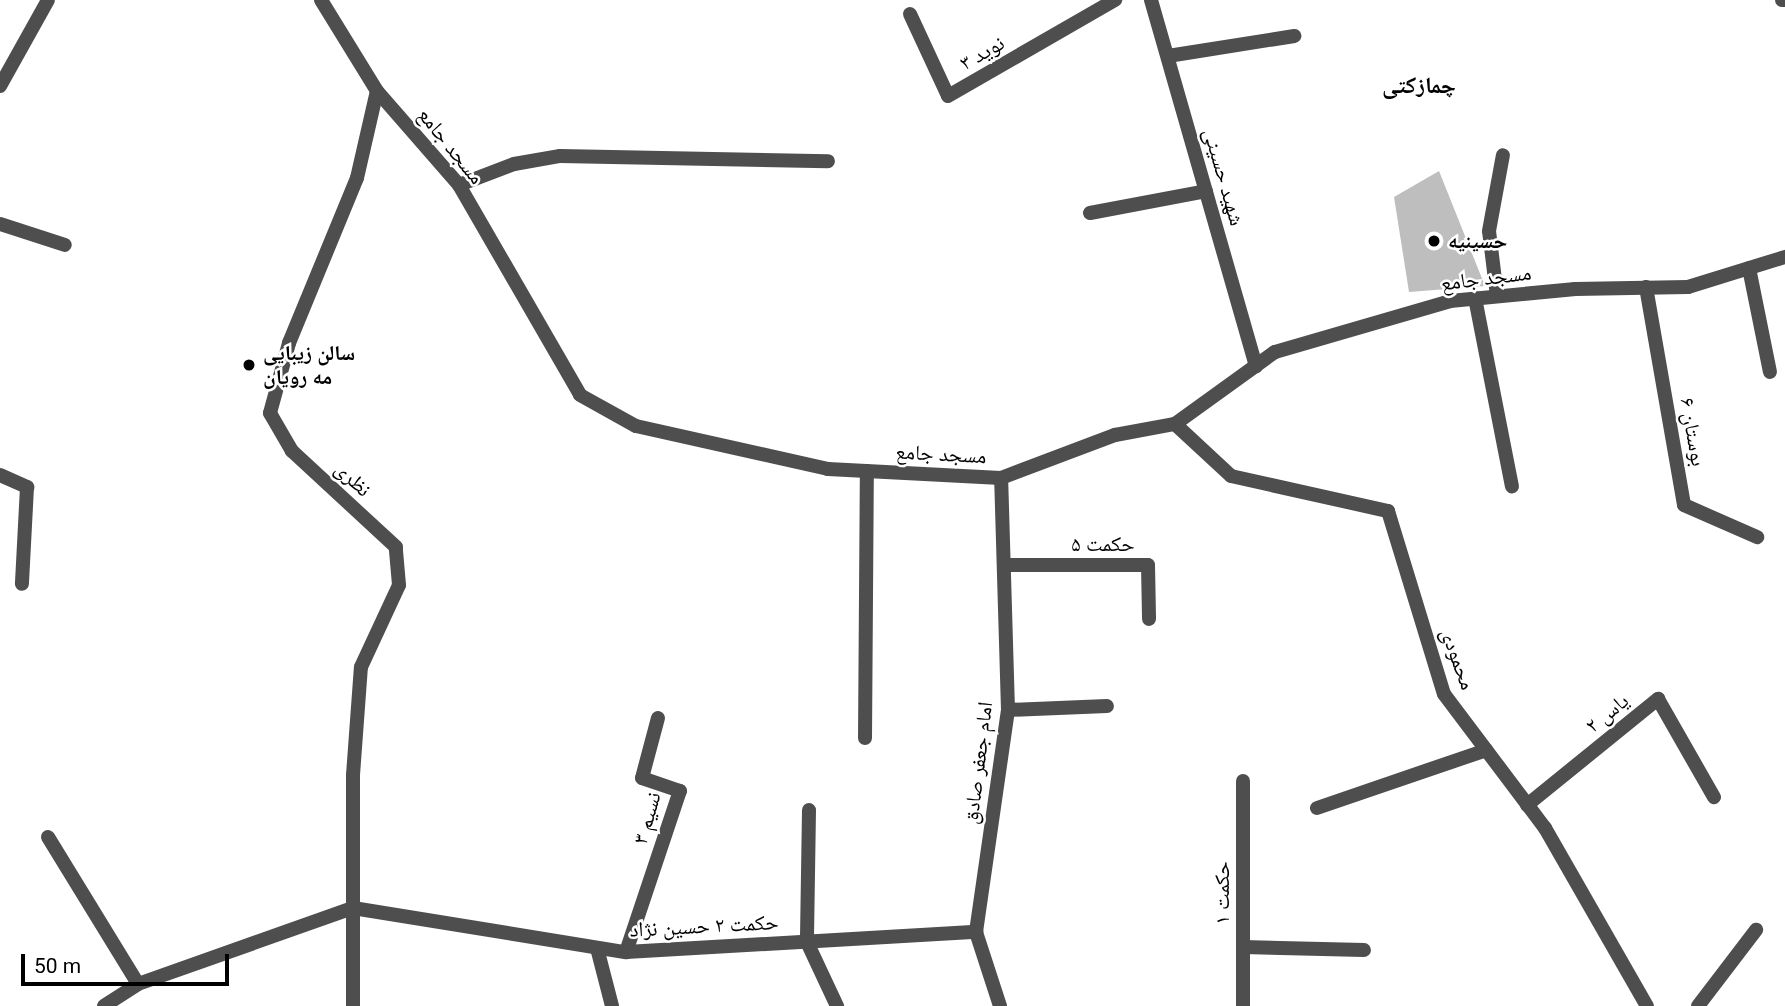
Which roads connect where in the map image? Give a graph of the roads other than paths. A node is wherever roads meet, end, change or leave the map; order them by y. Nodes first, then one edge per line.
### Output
1 (48, 0) edge
2 (321, 0) edge
3 (1115, 0) edge
4 (1151, 0) edge
5 (910, 14) dead end
6 (1294, 36) dead end
7 (1168, 56) junction
8 (0, 86) edge
9 (377, 91) junction
10 (1503, 155) dead end
11 (828, 161) dead end
12 (458, 185) junction
13 (1206, 191) junction
14 (1090, 213) dead end
15 (0, 224) edge
16 (65, 245) dead end
17 (1785, 257) edge
18 (1749, 268) junction
19 (1646, 287) junction
20 (1497, 296) junction
21 (1475, 298) junction
22 (1256, 366) junction
23 (1770, 372) dead end
24 (1175, 424) junction
25 (867, 471) junction
26 (0, 475) edge
27 (1001, 478) junction
28 (1512, 485) dead end
29 (1757, 537) dead end
30 (1004, 565) junction
31 (22, 584) dead end
32 (1149, 619) dead end
33 (1107, 706) dead end
34 (1008, 710) junction
35 (658, 718) dead end
36 (865, 738) dead end
37 (1486, 750) junction
38 (1243, 781) dead end
39 (1714, 797) dead end
40 (1527, 805) junction
41 (1317, 808) dead end
42 (809, 810) dead end
43 (48, 837) dead end
44 (353, 908) junction
45 (1756, 930) dead end
46 (976, 932) junction
47 (807, 942) junction
48 (1243, 947) junction
49 (597, 948) junction
50 (1364, 950) dead end
51 (626, 952) junction
52 (138, 984) junction
53 (104, 1006) edge
54 (353, 1006) edge
55 (612, 1006) edge
56 (837, 1006) edge
57 (1000, 1006) edge
58 (1243, 1006) edge
59 (1647, 1006) edge
60 (1698, 1006) edge

1 - 8 street
2 - 9 street, مسجد جامع
3 - 5 street, نوید ۳
4 - 7 street, شهید حسینی
6 - 7 street
7 - 13 street, شهید حسینی
9 - 12 street, مسجد جامع
9 - 44 street, نظری
10 - 20 street
11 - 12 street
12 - 25 street, مسجد جامع
13 - 14 street
13 - 22 street, شهید حسینی
15 - 16 street
17 - 18 street, مسجد جامع
18 - 19 street, مسجد جامع
18 - 23 street
19 - 20 street, مسجد جامع
19 - 29 street, بوستان ۶
20 - 21 street, مسجد جامع
21 - 22 street, مسجد جامع
21 - 28 street
22 - 24 street, مسجد جامع
24 - 27 street, مسجد جامع
24 - 37 street, محمودی
25 - 27 street, مسجد جامع
25 - 36 street
26 - 31 street
27 - 30 street, امام جعفر صادق
30 - 32 street, حکمت ۵
30 - 34 street, امام جعفر صادق
33 - 34 street
34 - 46 street, امام جعفر صادق
35 - 51 street, نسیم ۳
37 - 40 street, محمودی
37 - 41 street
38 - 48 street, حکمت ۱
39 - 40 street, یاس ۲
40 - 59 street, محمودی
42 - 47 street
43 - 52 street
44 - 49 street, حکمت ۲ حسین نژاد
44 - 52 street
44 - 54 street, نظری
45 - 60 street
46 - 47 street, حکمت ۲ حسین نژاد
46 - 57 street, امام جعفر صادق
47 - 51 street, حکمت ۲ حسین نژاد
47 - 56 street
48 - 50 street
48 - 58 street, حکمت ۱
49 - 51 street, حکمت ۲ حسین نژاد
49 - 55 street
52 - 53 street

